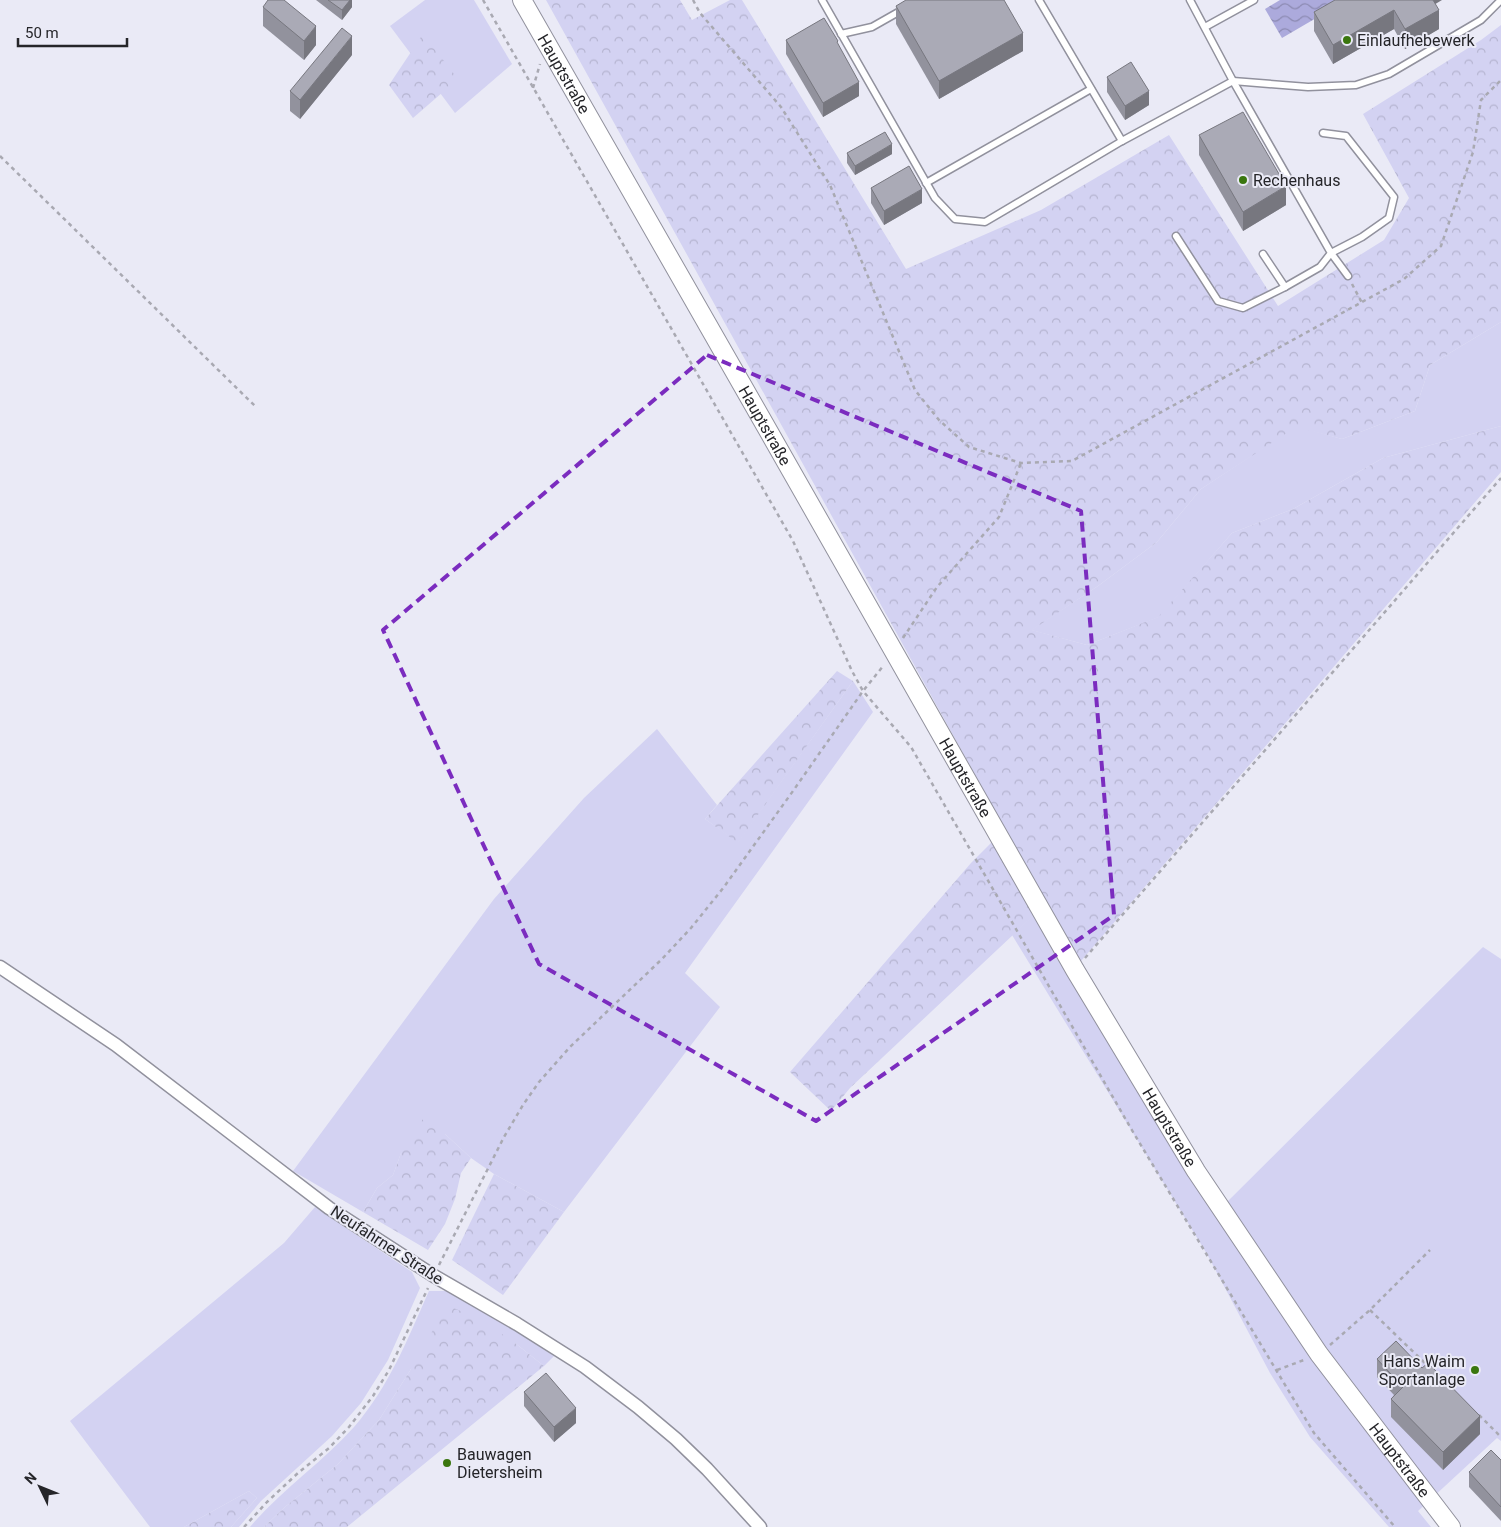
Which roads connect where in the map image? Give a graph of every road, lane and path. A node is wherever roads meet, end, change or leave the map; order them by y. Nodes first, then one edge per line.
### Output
1 (483, 0) edge
2 (522, 0) edge
3 (693, 0) edge
4 (822, 0) edge
5 (1039, 0) edge
6 (1190, 0) edge
7 (1254, 0) edge
8 (1501, 0) edge
9 (911, 5) edge
10 (1206, 27) junction
11 (841, 34) junction
12 (1501, 80) edge
13 (1233, 81) junction
14 (1091, 88) junction
15 (1323, 133) dead end
16 (1122, 141) junction
17 (0, 156) edge
18 (926, 183) junction
19 (1176, 236) dead end
20 (1331, 253) junction
21 (1263, 254) dead end
22 (1348, 276) joint
23 (1285, 287) junction
24 (1362, 303) junction
25 (255, 406) dead end
26 (1021, 463) junction
27 (1501, 478) edge
28 (894, 654) junction
29 (863, 691) junction
30 (2, 968) edge
31 (1074, 970) junction
32 (1430, 1250) dead end
33 (434, 1276) junction
34 (1370, 1310) junction
35 (1319, 1354) junction
36 (1277, 1370) junction
37 (1432, 1370) edge
38 (1473, 1410) edge
39 (1501, 1437) edge
40 (244, 1527) edge
41 (760, 1527) edge
42 (1395, 1527) edge
43 (1451, 1527) edge

1 - 29 path
2 - 28 main road, Hauptstraße
3 - 26 path
4 - 11 lane
5 - 14 lane
6 - 10 lane
7 - 10 lane
8 - 13 lane
9 - 11 lane
10 - 13 lane
11 - 18 lane
12 - 24 path
13 - 16 lane
13 - 20 lane
14 - 16 lane
14 - 18 lane
15 - 20 lane
16 - 18 lane
17 - 25 path
19 - 23 lane
20 - 22 lane
20 - 23 lane
21 - 23 lane
22 - 24 path
24 - 26 path
26 - 28 path
27 - 31 path
28 - 29 path
28 - 31 main road, Hauptstraße
29 - 33 path
29 - 36 path
30 - 33 street, Neufahrner Straße
31 - 35 main road, Hauptstraße
32 - 34 path
33 - 40 path
33 - 41 street, Neufahrner Straße
34 - 35 path
34 - 37 path
35 - 36 path
35 - 43 main road, Hauptstraße
36 - 42 path
38 - 39 path

